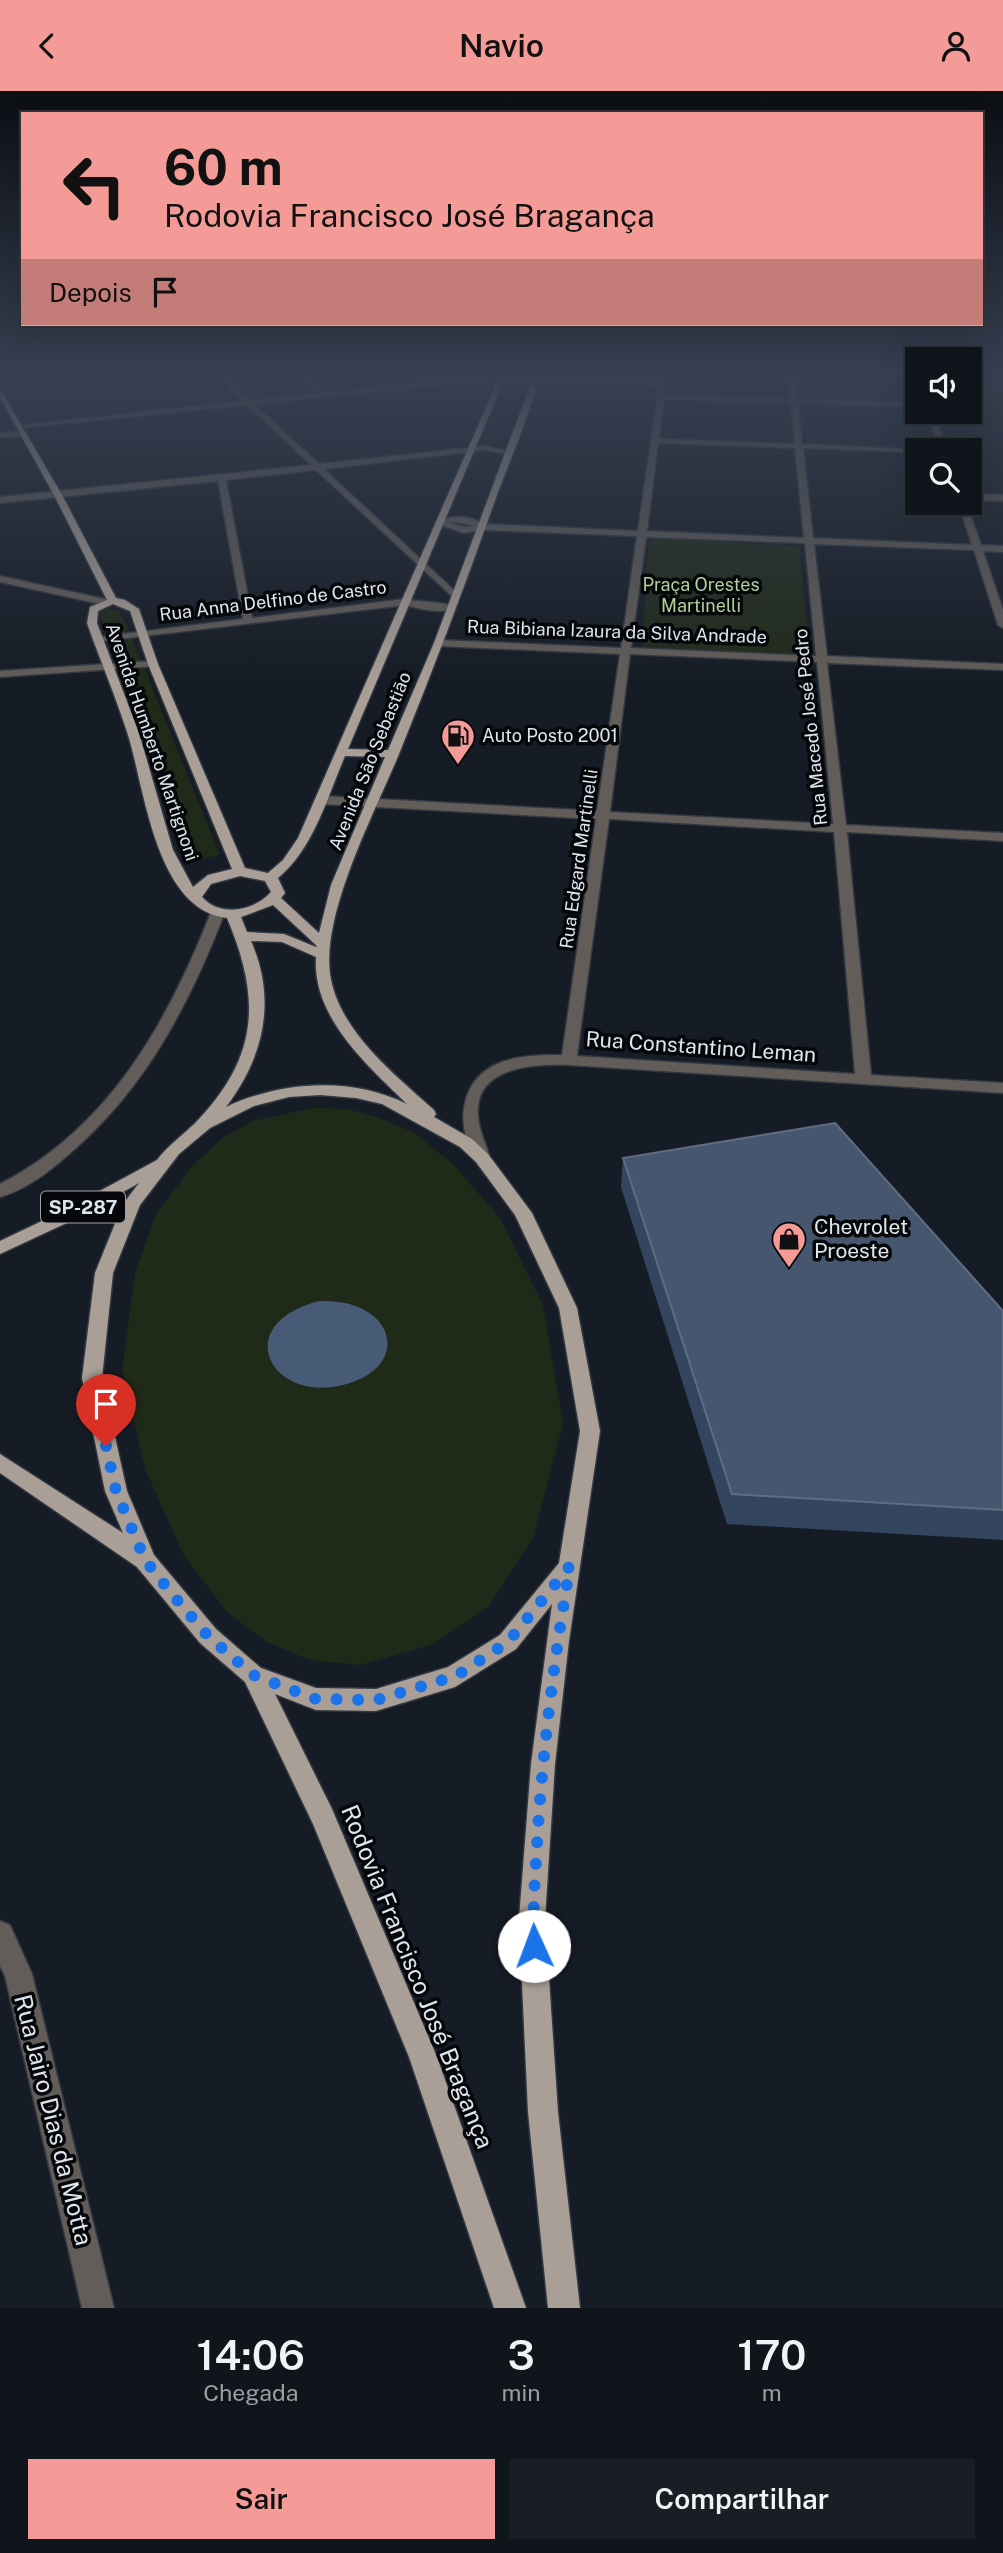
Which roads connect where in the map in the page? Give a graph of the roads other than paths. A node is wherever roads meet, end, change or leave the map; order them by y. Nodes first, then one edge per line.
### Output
1 (48, 476) edge
2 (244, 476) edge
3 (328, 476) edge
4 (460, 476) edge
5 (500, 476) edge
6 (650, 476) edge
7 (802, 476) edge
8 (222, 479) junction
9 (58, 495) junction
10 (982, 497) edge
11 (1003, 498) edge
12 (0, 501) edge
13 (967, 515) edge
14 (439, 523) junction
15 (482, 527) junction
16 (642, 534) junction
17 (808, 541) junction
18 (978, 547) junction
19 (1003, 549) edge
20 (423, 566) junction
21 (0, 579) edge
22 (109, 602) junction
23 (453, 602) junction
24 (405, 603) junction
25 (248, 622) junction
26 (1003, 625) edge
27 (142, 635) junction
28 (98, 640) junction
29 (439, 643) junction
30 (626, 649) junction
31 (821, 659) junction
32 (153, 664) junction
33 (1003, 667) edge
34 (109, 669) junction
35 (0, 674) edge
36 (342, 751) junction
37 (393, 754) junction
38 (322, 800) junction
39 (372, 802) junction
40 (603, 815) junction
41 (840, 828) junction
42 (1003, 837) edge
43 (240, 872) junction
44 (270, 878) junction
45 (274, 899) junction
46 (198, 902) junction
47 (225, 913) junction
48 (243, 936) junction
49 (324, 951) junction
50 (569, 1060) junction
51 (863, 1079) junction
52 (1003, 1088) edge
53 (204, 1123) junction
54 (449, 1132) junction
55 (482, 1158) junction
56 (164, 1162) junction
57 (0, 1191) edge
58 (0, 1248) edge
59 (0, 1462) edge
60 (145, 1560) junction
61 (570, 1566) junction
62 (253, 1675) junction
63 (0, 1935) edge
64 (9, 1978) edge
65 (98, 2308) edge
66 (510, 2308) edge
67 (564, 2308) edge

1 - 9 main road, Avenida Humberto Martignoni
2 - 8 street
3 - 20 street
4 - 14 main road, Avenida São Sebastião
5 - 15 main road, Avenida São Sebastião
6 - 16 street, Rua Edgard Martinelli
7 - 17 street, Rua Macedo José Pedro
8 - 9 street
8 - 25 street
9 - 12 street
9 - 22 main road, Avenida Humberto Martignoni
10 - 11 street
13 - 18 street
14 - 15 street
14 - 20 main road, Avenida São Sebastião
15 - 16 street
15 - 23 main road, Avenida São Sebastião
16 - 17 street
16 - 30 street, Rua Edgard Martinelli
17 - 18 street
17 - 31 street, Rua Macedo José Pedro
18 - 19 street
18 - 26 street
20 - 23 street
20 - 24 main road, Avenida São Sebastião
21 - 22 street
22 - 27 main road, Avenida Humberto Martignoni
22 - 28 main road, Avenida Humberto Martignoni
23 - 24 street, Rua Anna Delfino de Castro
23 - 29 main road, Avenida São Sebastião
24 - 25 street, Rua Anna Delfino de Castro
24 - 36 main road, Avenida São Sebastião
25 - 27 street, Rua Anna Delfino de Castro
27 - 28 street, Rua Anna Delfino de Castro
27 - 32 main road, Avenida Humberto Martignoni
28 - 34 main road, Avenida Humberto Martignoni
29 - 30 street, Rua Bibiana Izaura da Silva Andrade
29 - 37 main road, Avenida São Sebastião
30 - 31 street, Rua Bibiana Izaura da Silva Andrade
30 - 40 street, Rua Edgard Martinelli
31 - 33 street, Rua Bibiana Izaura da Silva Andrade
31 - 41 street, Rua Macedo José Pedro
32 - 34 street
32 - 43 main road, Avenida Humberto Martignoni
34 - 35 street
34 - 46 main road, Avenida Humberto Martignoni
36 - 37 main road
36 - 38 main road, Avenida São Sebastião
37 - 39 main road, Avenida São Sebastião
38 - 39 street
38 - 44 main road, Avenida São Sebastião
39 - 40 street
39 - 49 main road, Avenida São Sebastião
40 - 41 street
40 - 50 street, Rua Edgard Martinelli
41 - 42 street
41 - 51 street, Rua Macedo José Pedro
43 - 44 main road
43 - 46 main road
44 - 45 main road
45 - 47 main road
45 - 49 main road
46 - 47 main road
47 - 48 main road
47 - 57 street
48 - 49 main road
48 - 53 main road
49 - 54 main road, Avenida São Sebastião
50 - 51 street, Rua Constantino Leman
50 - 55 street, Rua Constantino Leman
51 - 52 street, Rua Constantino Leman
53 - 54 main road, Rodovia Francisco José Bragança
53 - 56 main road, Rodovia Francisco José Bragança
54 - 55 main road, Rodovia Francisco José Bragança
55 - 61 main road, Rodovia Francisco José Bragança
56 - 58 main road, SP-287
56 - 60 main road, Rodovia Francisco José Bragança
59 - 60 main road
60 - 62 main road, Rodovia Francisco José Bragança
61 - 62 main road, Rodovia Francisco José Bragança
61 - 67 main road, Rodovia Francisco José Bragança
62 - 66 main road, Rodovia Francisco José Bragança
63 - 64 street, Rua Jairo Dias da Motta
64 - 65 street, Rua Jairo Dias da Motta

